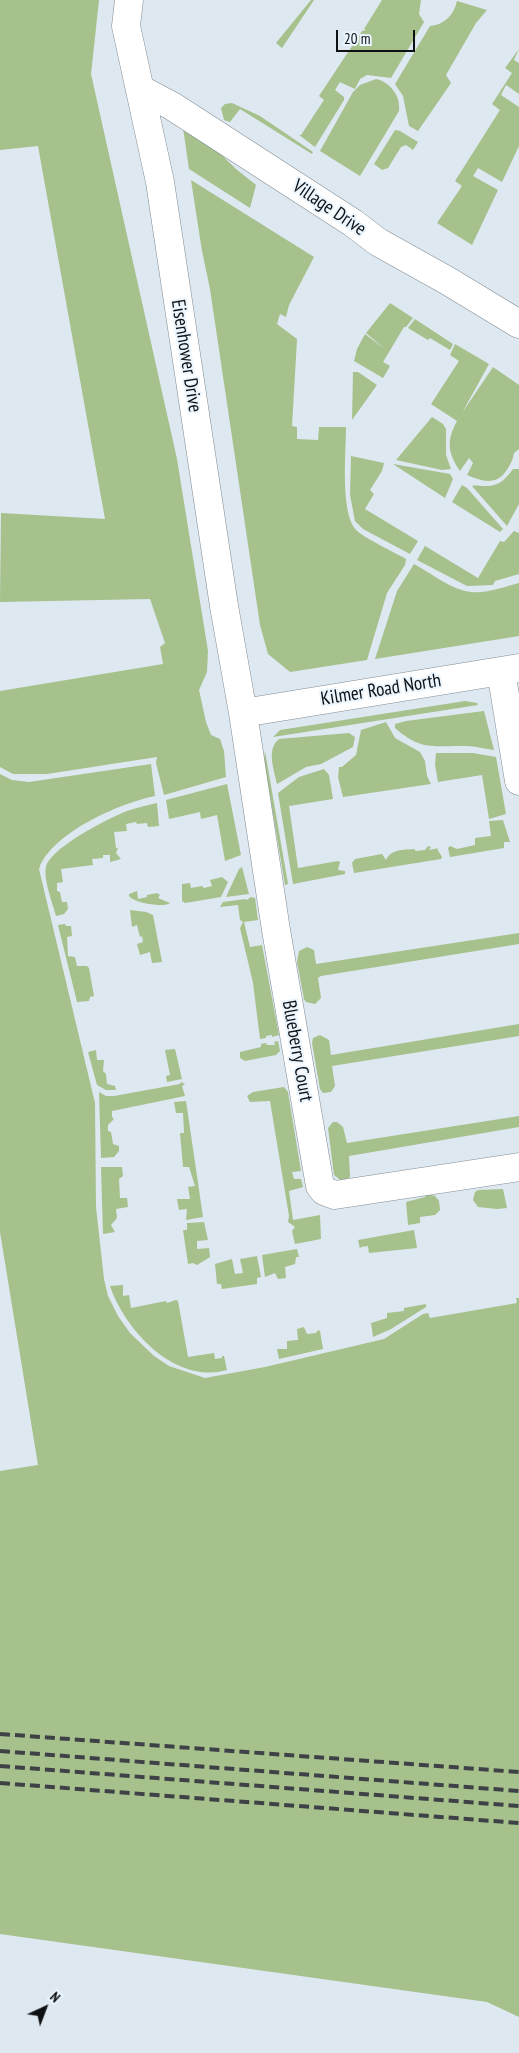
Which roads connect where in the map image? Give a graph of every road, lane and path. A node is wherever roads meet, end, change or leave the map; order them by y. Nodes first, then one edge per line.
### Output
1 (129, 0) edge
2 (140, 89) junction
3 (519, 324) edge
4 (510, 669) edge
5 (243, 713) junction
6 (519, 781) edge
7 (519, 1167) edge

1 - 2 street, Eisenhower Drive
2 - 3 street, Village Drive
2 - 5 street, Eisenhower Drive
4 - 5 street, Kilmer Road North
4 - 6 street
5 - 7 street, Blueberry Court

